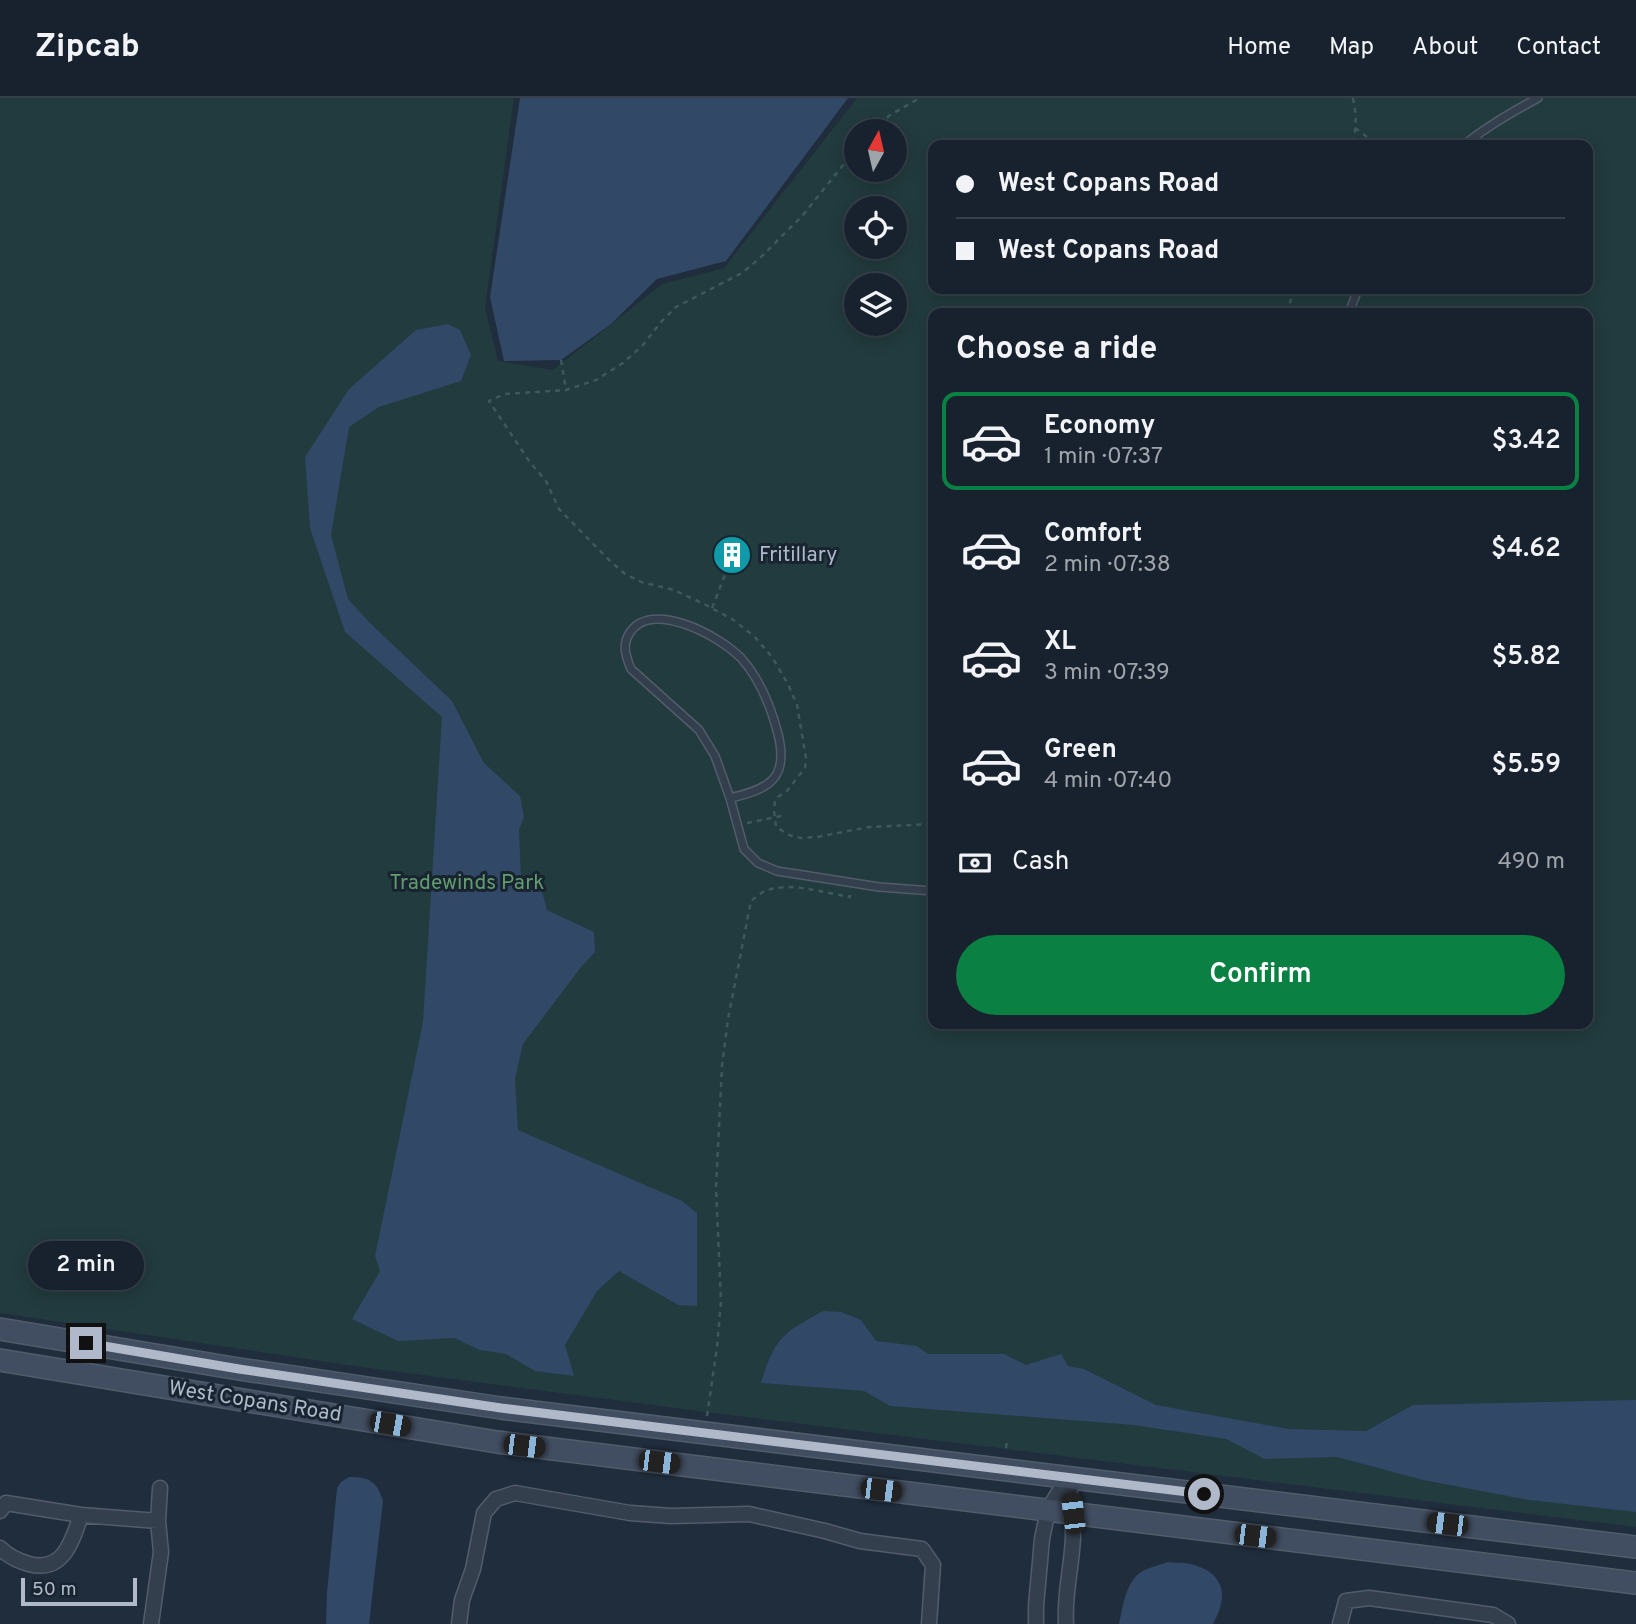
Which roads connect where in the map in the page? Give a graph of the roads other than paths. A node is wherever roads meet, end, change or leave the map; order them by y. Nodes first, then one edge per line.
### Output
1 (1538, 98) edge
2 (1471, 140) edge
3 (730, 798) junction
4 (928, 891) edge
5 (0, 1329) edge
6 (0, 1360) edge
7 (636, 1424) junction
8 (631, 1459) junction
9 (1068, 1477) junction
10 (160, 1488) dead end
11 (1048, 1510) junction
12 (0, 1511) edge
13 (1073, 1513) junction
14 (81, 1515) junction
15 (158, 1521) junction
16 (1636, 1547) edge
17 (0, 1549) edge
18 (1636, 1583) edge
19 (151, 1624) edge
20 (459, 1624) edge
21 (929, 1624) edge
22 (1036, 1624) edge
23 (1066, 1624) edge
24 (1340, 1624) edge
25 (1508, 1624) edge

1 - 2 lane
3 - 3 lane
3 - 4 lane
5 - 7 main road, West Copans Road
6 - 8 main road, West Copans Road
7 - 8 main road
7 - 9 main road, West Copans Road
8 - 11 main road, West Copans Road
9 - 11 street
9 - 13 street
9 - 16 main road, West Copans Road
10 - 15 street
11 - 13 main road, West Copans Road
11 - 22 street
12 - 14 street
13 - 18 main road, West Copans Road
13 - 23 street
14 - 15 street
14 - 17 street
15 - 19 street
20 - 21 street
24 - 25 street

